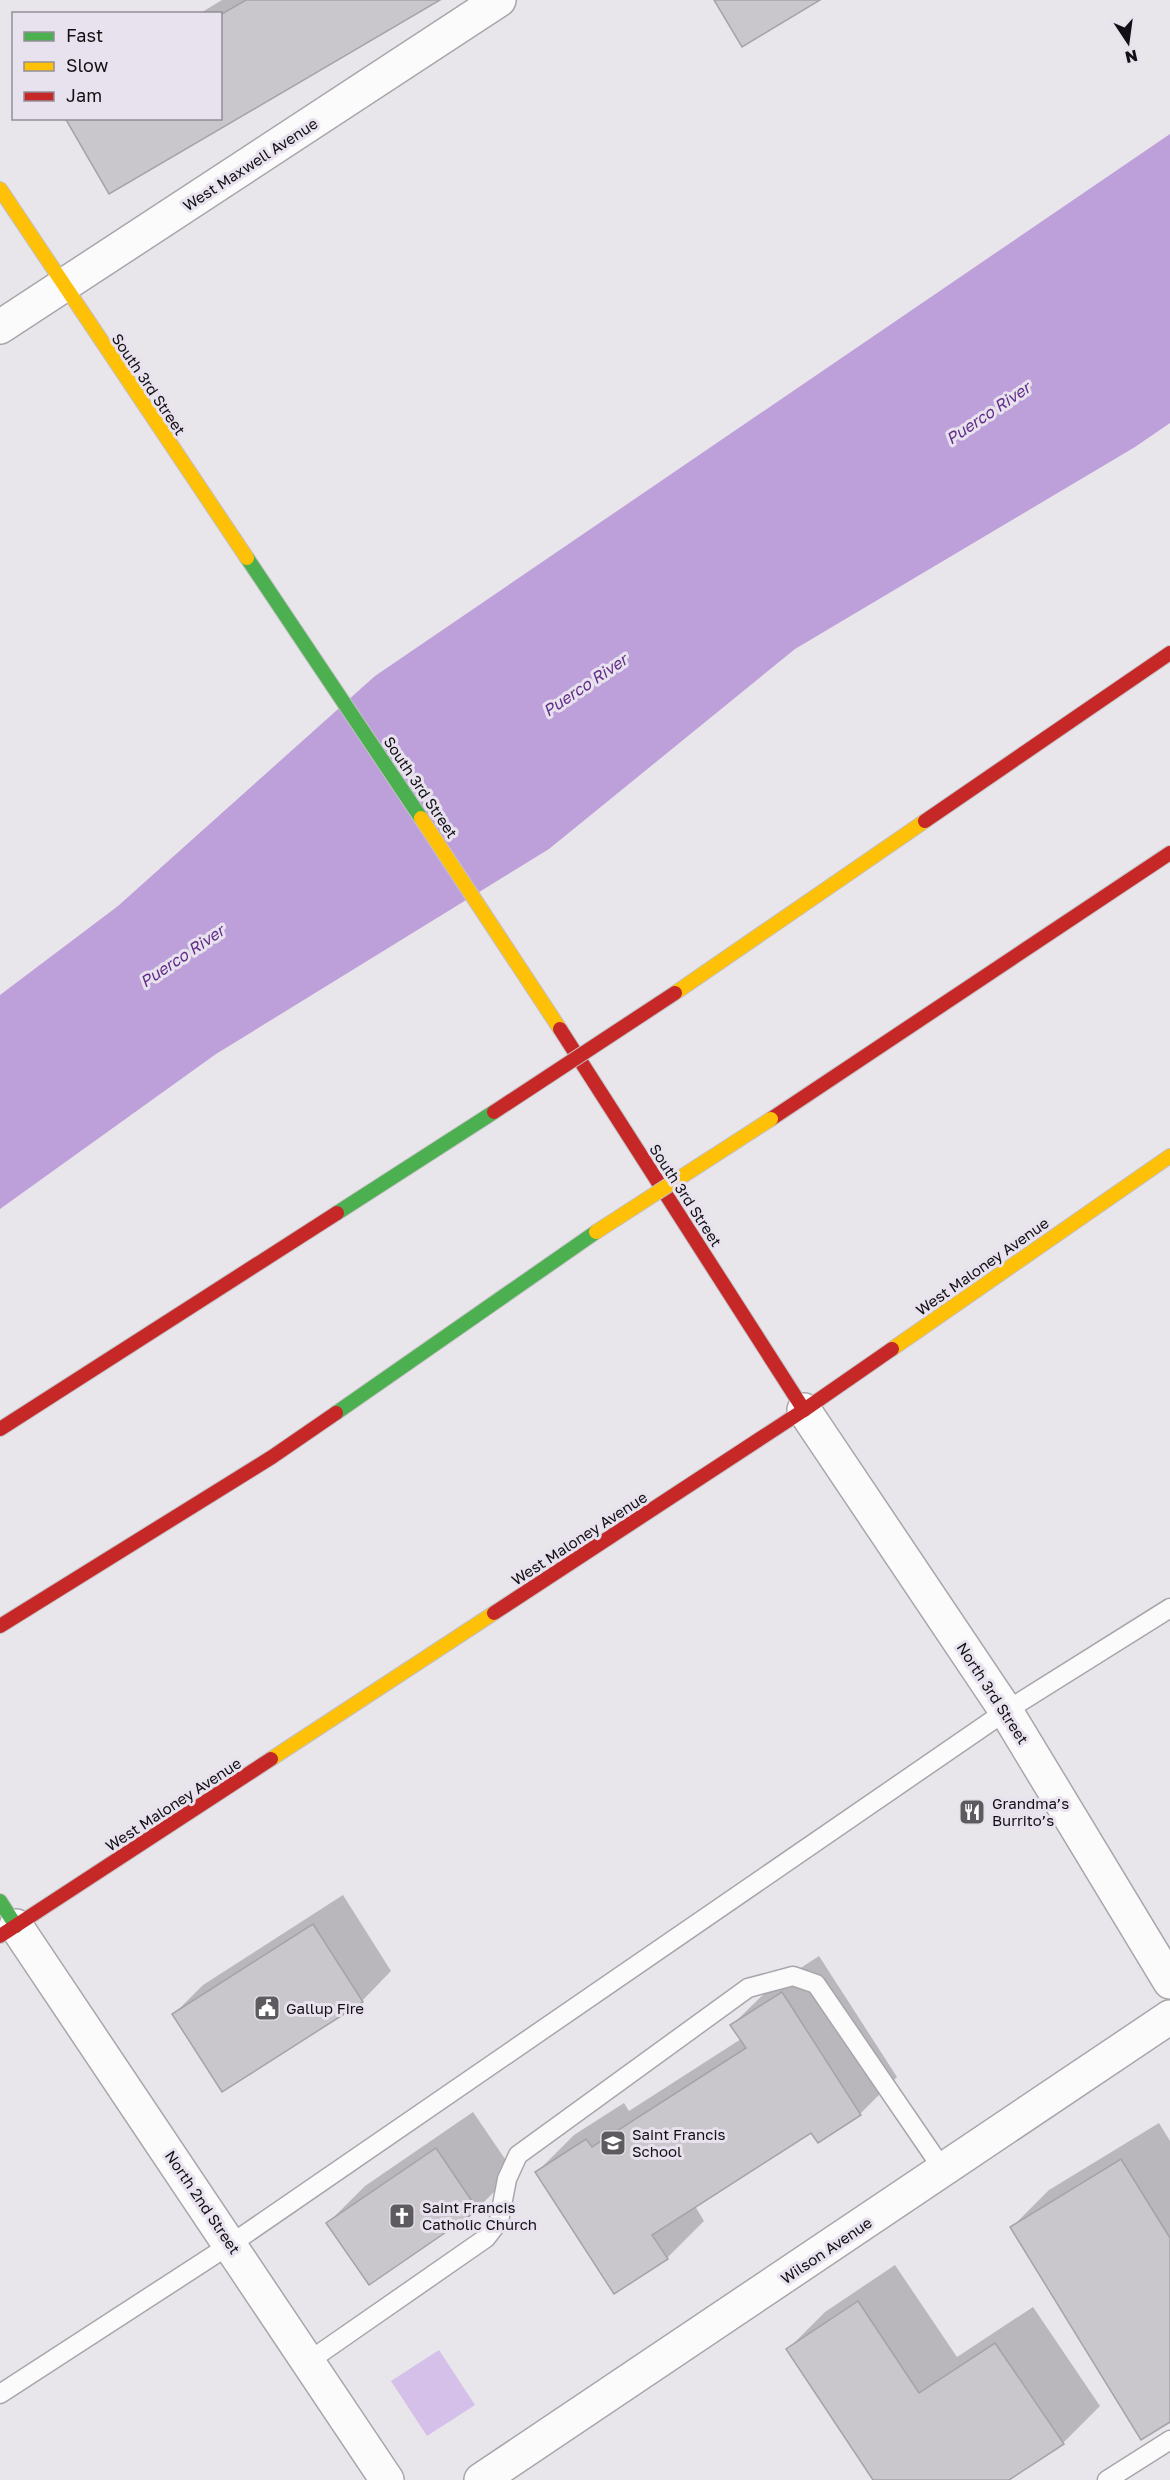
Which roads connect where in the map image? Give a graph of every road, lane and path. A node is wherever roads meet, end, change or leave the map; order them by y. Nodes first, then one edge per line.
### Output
1 (499, 0) edge
2 (0, 189) edge
3 (64, 286) junction
4 (0, 327) edge
5 (1170, 653) edge
6 (1170, 853) edge
7 (1170, 1156) edge
8 (804, 1410) junction
9 (0, 1430) edge
10 (1170, 1608) edge
11 (0, 1626) edge
12 (1006, 1711) junction
13 (5, 1921) edge
14 (1170, 1983) edge
15 (1170, 2017) edge
16 (944, 2171) junction
17 (231, 2244) junction
18 (309, 2361) junction
19 (0, 2394) edge
20 (1170, 2440) edge
21 (387, 2480) edge
22 (481, 2480) edge
23 (1107, 2480) edge

1 - 3 street, West Maxwell Avenue
2 - 3 main road, South 3rd Street
3 - 4 street, West Maxwell Avenue
3 - 8 main road, South 3rd Street
5 - 9 main road, bridge
6 - 11 main road, bridge
7 - 8 main road, West Maloney Avenue
8 - 12 street, North 3rd Street
8 - 13 main road, West Maloney Avenue
10 - 12 lane
12 - 14 street, North 3rd Street
12 - 17 lane
13 - 17 street, North 2nd Street
15 - 16 street, Wilson Avenue
16 - 18 lane
16 - 22 street, Wilson Avenue
17 - 18 street, North 2nd Street
17 - 19 lane
18 - 21 street, North 2nd Street
20 - 23 lane

